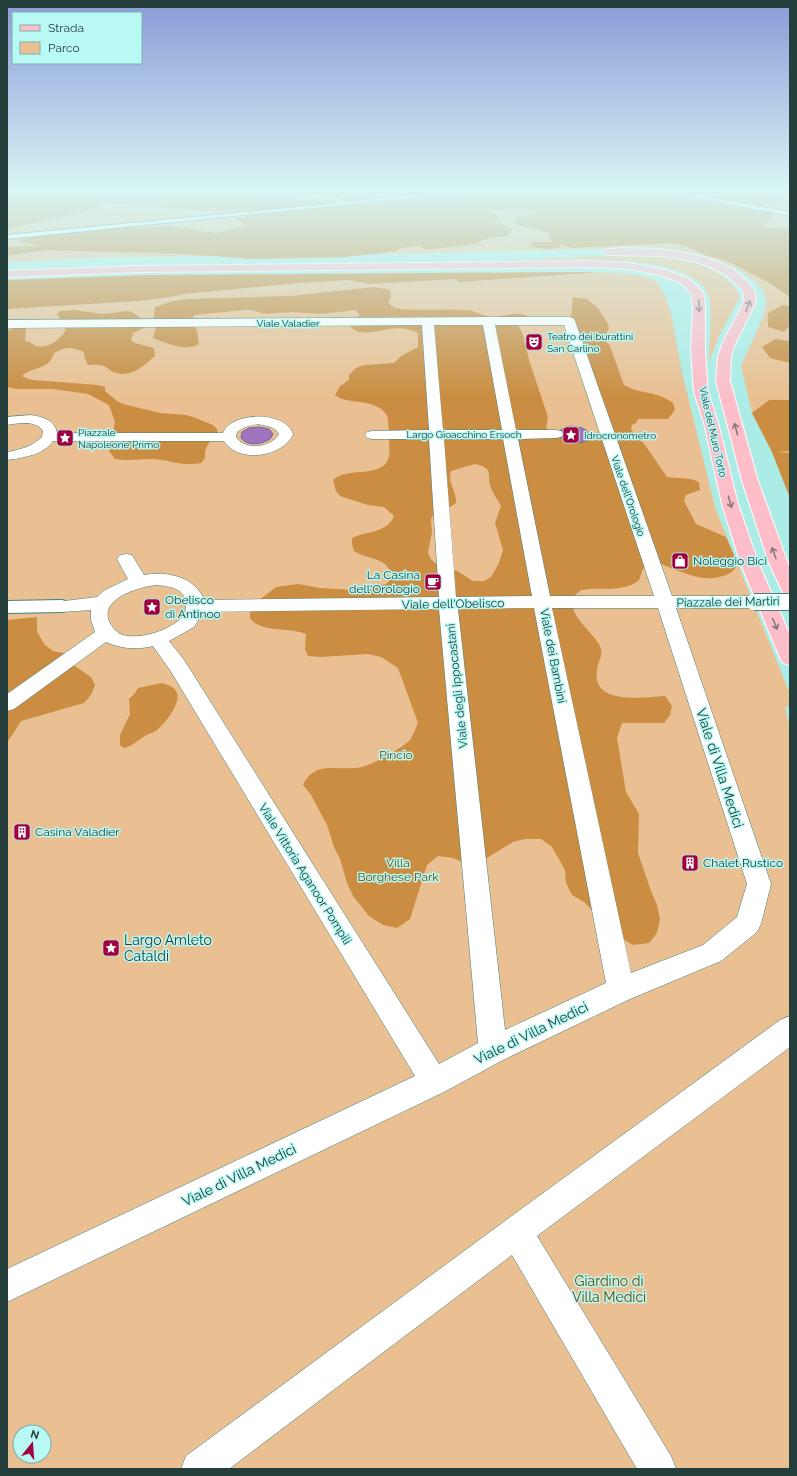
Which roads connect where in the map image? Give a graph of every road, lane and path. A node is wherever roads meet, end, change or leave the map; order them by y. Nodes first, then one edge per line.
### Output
1 (374, 259) edge
2 (693, 259) edge
3 (7, 268) edge
4 (7, 274) edge
5 (488, 321) junction
6 (569, 321) joint
7 (428, 322) junction
8 (9, 326) edge
9 (7, 421) edge
10 (510, 434) junction
11 (556, 434) dead end
12 (372, 435) dead end
13 (437, 435) junction
14 (49, 437) junction
15 (228, 437) dead end
16 (7, 456) edge
17 (126, 559) dead end
18 (138, 581) junction
19 (790, 589) edge
20 (542, 602) junction
21 (790, 602) edge
22 (103, 603) junction
23 (665, 603) junction
24 (448, 604) junction
25 (62, 606) joint
26 (196, 606) junction
27 (7, 607) edge
28 (106, 633) junction
29 (158, 640) junction
30 (790, 658) edge
31 (7, 704) edge
32 (621, 990) junction
33 (790, 1030) edge
34 (493, 1050) junction
35 (434, 1082) junction
36 (516, 1232) junction
37 (7, 1286) edge
38 (199, 1469) edge
39 (658, 1469) edge

1 -> 3 main road, Viale del Muro Torto
19 -> 2 main road, Viale del Muro Torto
4 -> 30 main road, Viale del Muro Torto
5 - 6 street, Viale Valadier
5 - 7 street, Viale Valadier
5 - 10 street, Viale dei Bambini
6 - 23 street, Viale dell'Orologio
7 - 8 street, Viale Valadier
7 - 13 street, Viale degli Ippocastani
9 - 14 street
10 - 11 street, Largo Gioacchino Ersoch
10 - 13 street, Largo Gioacchino Ersoch
10 - 20 street, Viale dei Bambini
12 - 13 street, Largo Gioacchino Ersoch
13 - 24 street, Viale degli Ippocastani
14 - 15 street
14 - 16 street
17 - 18 street
18 - 22 street
18 - 26 street
20 - 23 street, Viale dell'Obelisco
20 - 24 street, Viale dell'Obelisco
20 - 32 street, Viale dei Bambini
21 - 23 street, Piazzale dei Martiri, bridge
22 - 25 street
22 - 28 street
23 - 32 street, Viale di Villa Medici
24 - 26 street, Viale dell'Obelisco
24 - 34 street, Viale degli Ippocastani
25 - 27 street
26 - 29 street
28 - 29 street
28 - 31 street
29 - 35 street, Viale Vittoria Aganoor Pompili
32 - 34 street, Viale di Villa Medici
33 - 36 street
34 - 35 street, Viale di Villa Medici
35 - 37 street, Viale di Villa Medici
36 - 38 street
36 - 39 street

